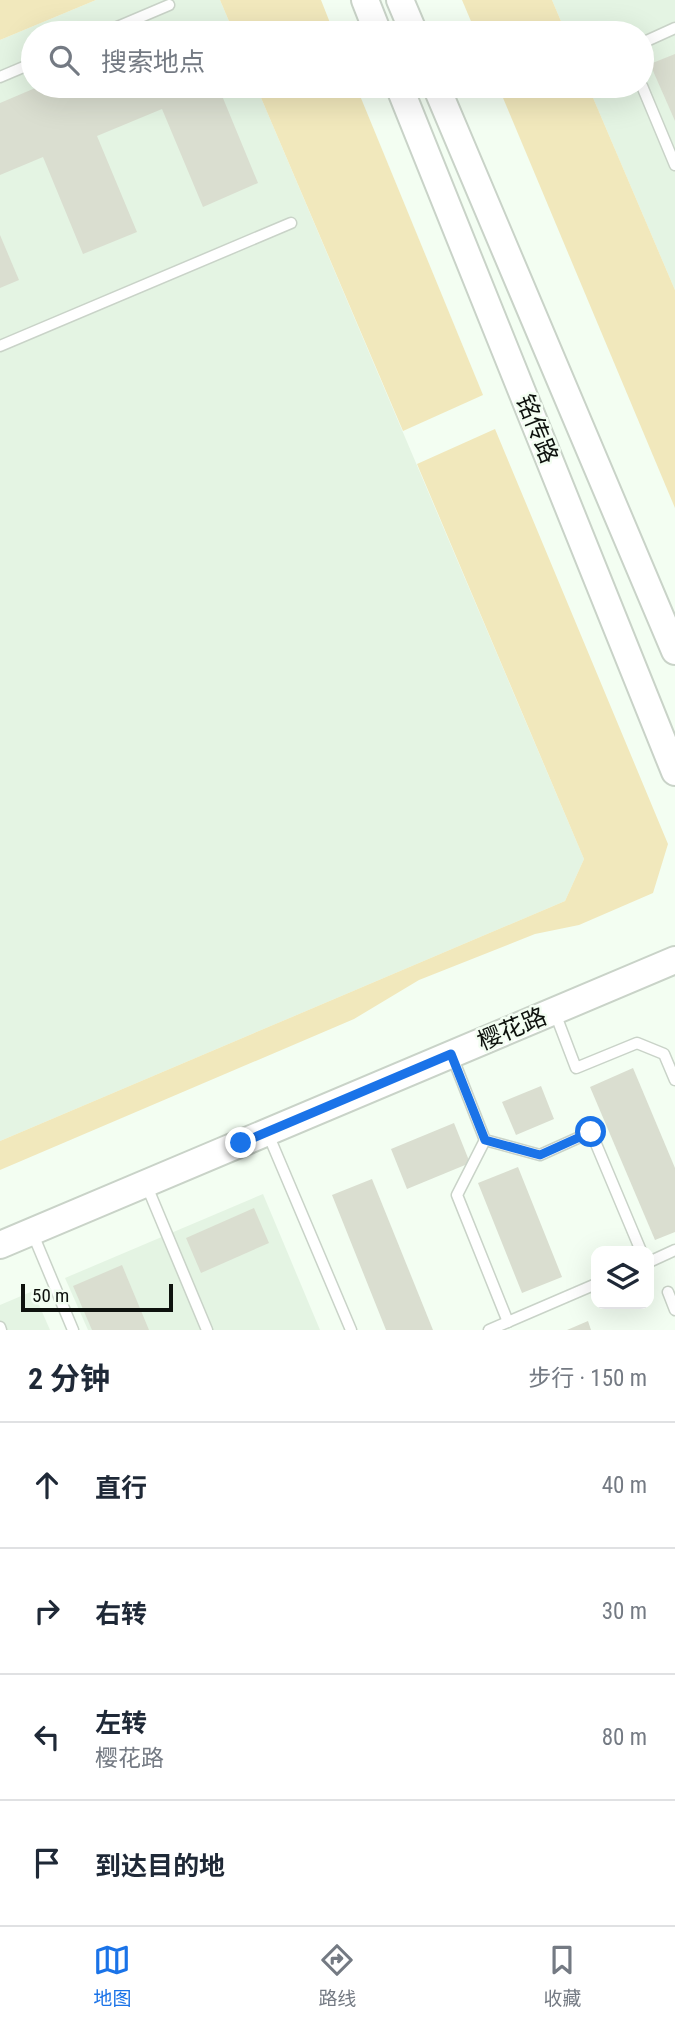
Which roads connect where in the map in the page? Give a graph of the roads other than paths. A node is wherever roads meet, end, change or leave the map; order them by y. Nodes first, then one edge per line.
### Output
1 (365, 0) edge
2 (400, 0) edge
3 (169, 5) dead end
4 (131, 21) edge
5 (373, 21) edge
6 (409, 21) edge
7 (675, 29) edge
8 (654, 38) edge
9 (21, 68) edge
10 (0, 77) edge
11 (404, 98) edge
12 (441, 98) edge
13 (647, 98) edge
14 (675, 166) edge
15 (291, 223) dead end
16 (0, 346) edge
17 (669, 621) edge
18 (675, 651) edge
19 (675, 772) edge
20 (675, 960) edge
21 (554, 1011) junction
22 (451, 1054) junction
23 (675, 1080) edge
24 (267, 1132) junction
25 (485, 1140) junction
26 (146, 1184) junction
27 (32, 1232) junction
28 (0, 1245) edge
29 (639, 1246) edge
30 (675, 1250) edge
31 (654, 1260) edge
32 (591, 1286) edge
33 (668, 1292) dead end
34 (675, 1310) edge
35 (508, 1322) junction
36 (73, 1330) edge
37 (206, 1330) edge
38 (351, 1330) edge
39 (489, 1330) edge

1 - 5 main road
2 - 6 main road
3 - 4 lane
7 - 8 lane
9 - 10 lane
11 - 19 main road, 铭传路
12 - 17 main road, 铭传路
13 - 14 lane
15 - 16 lane
17 - 18 main road, 铭传路
20 - 21 main road, 樱花路
21 - 22 main road, 樱花路
21 - 23 lane
22 - 24 main road, 樱花路
22 - 25 lane
24 - 26 main road, 樱花路
24 - 38 lane
25 - 29 lane
25 - 35 lane
26 - 27 main road, 樱花路
26 - 37 lane
27 - 28 main road, 樱花路
27 - 36 lane
30 - 31 lane
32 - 35 lane
33 - 34 lane
35 - 39 lane

